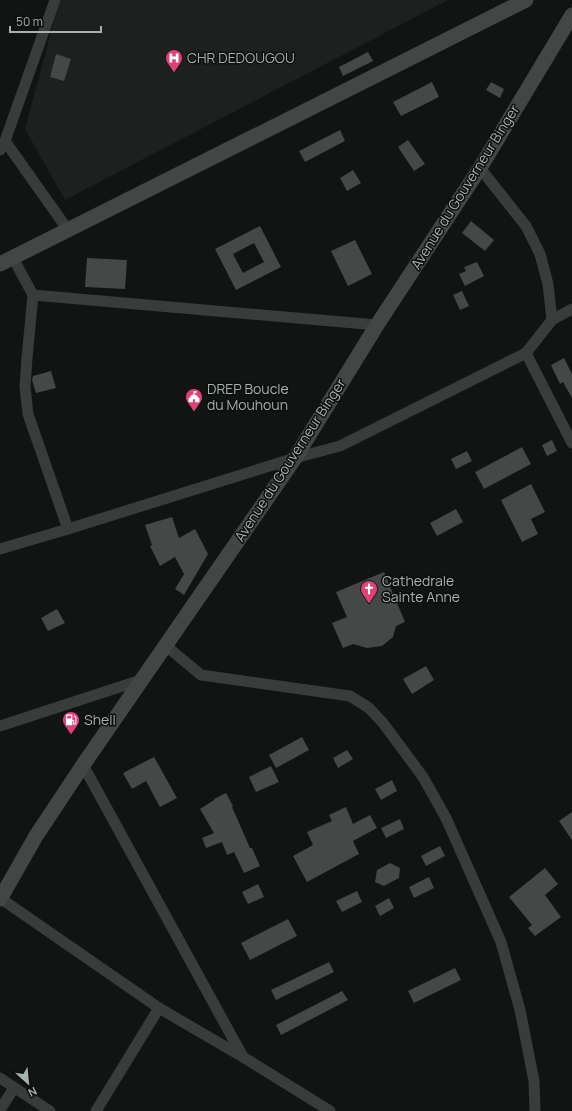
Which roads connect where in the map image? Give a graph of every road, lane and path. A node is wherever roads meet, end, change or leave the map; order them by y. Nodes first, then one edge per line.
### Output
1 (55, 0) edge
2 (526, 0) edge
3 (572, 15) edge
4 (3, 145) edge
5 (480, 168) junction
6 (68, 230) junction
7 (7, 261) edge
8 (33, 295) junction
9 (572, 309) edge
10 (552, 320) junction
11 (377, 325) junction
12 (526, 354) junction
13 (572, 443) edge
14 (294, 458) junction
15 (68, 529) junction
16 (0, 549) edge
17 (165, 645) junction
18 (141, 680) junction
19 (0, 726) edge
20 (83, 765) junction
21 (0, 898) edge
22 (159, 1008) junction
23 (243, 1057) junction
24 (0, 1078) edge
25 (14, 1088) junction
26 (0, 1110) edge
27 (50, 1111) edge
28 (96, 1111) edge
29 (330, 1111) edge
30 (535, 1111) edge

1 - 4 street
2 - 6 main road
3 - 5 main road, Avenue du Gouverneur Binger
4 - 6 street
5 - 10 street
5 - 11 main road, Avenue du Gouverneur Binger
6 - 7 main road
7 - 8 street
8 - 11 street
8 - 15 street
9 - 10 street
10 - 12 street
11 - 14 main road, Avenue du Gouverneur Binger
12 - 13 street
12 - 14 street
14 - 15 street
14 - 17 main road, Avenue du Gouverneur Binger
15 - 16 street
17 - 18 main road, Avenue du Gouverneur Binger
17 - 30 street
18 - 19 street
18 - 20 main road, Avenue du Gouverneur Binger
20 - 21 main road, Avenue du Gouverneur Binger
20 - 23 street
21 - 22 street
22 - 23 street
22 - 28 street
23 - 29 street
24 - 25 street
25 - 26 street
25 - 27 street

